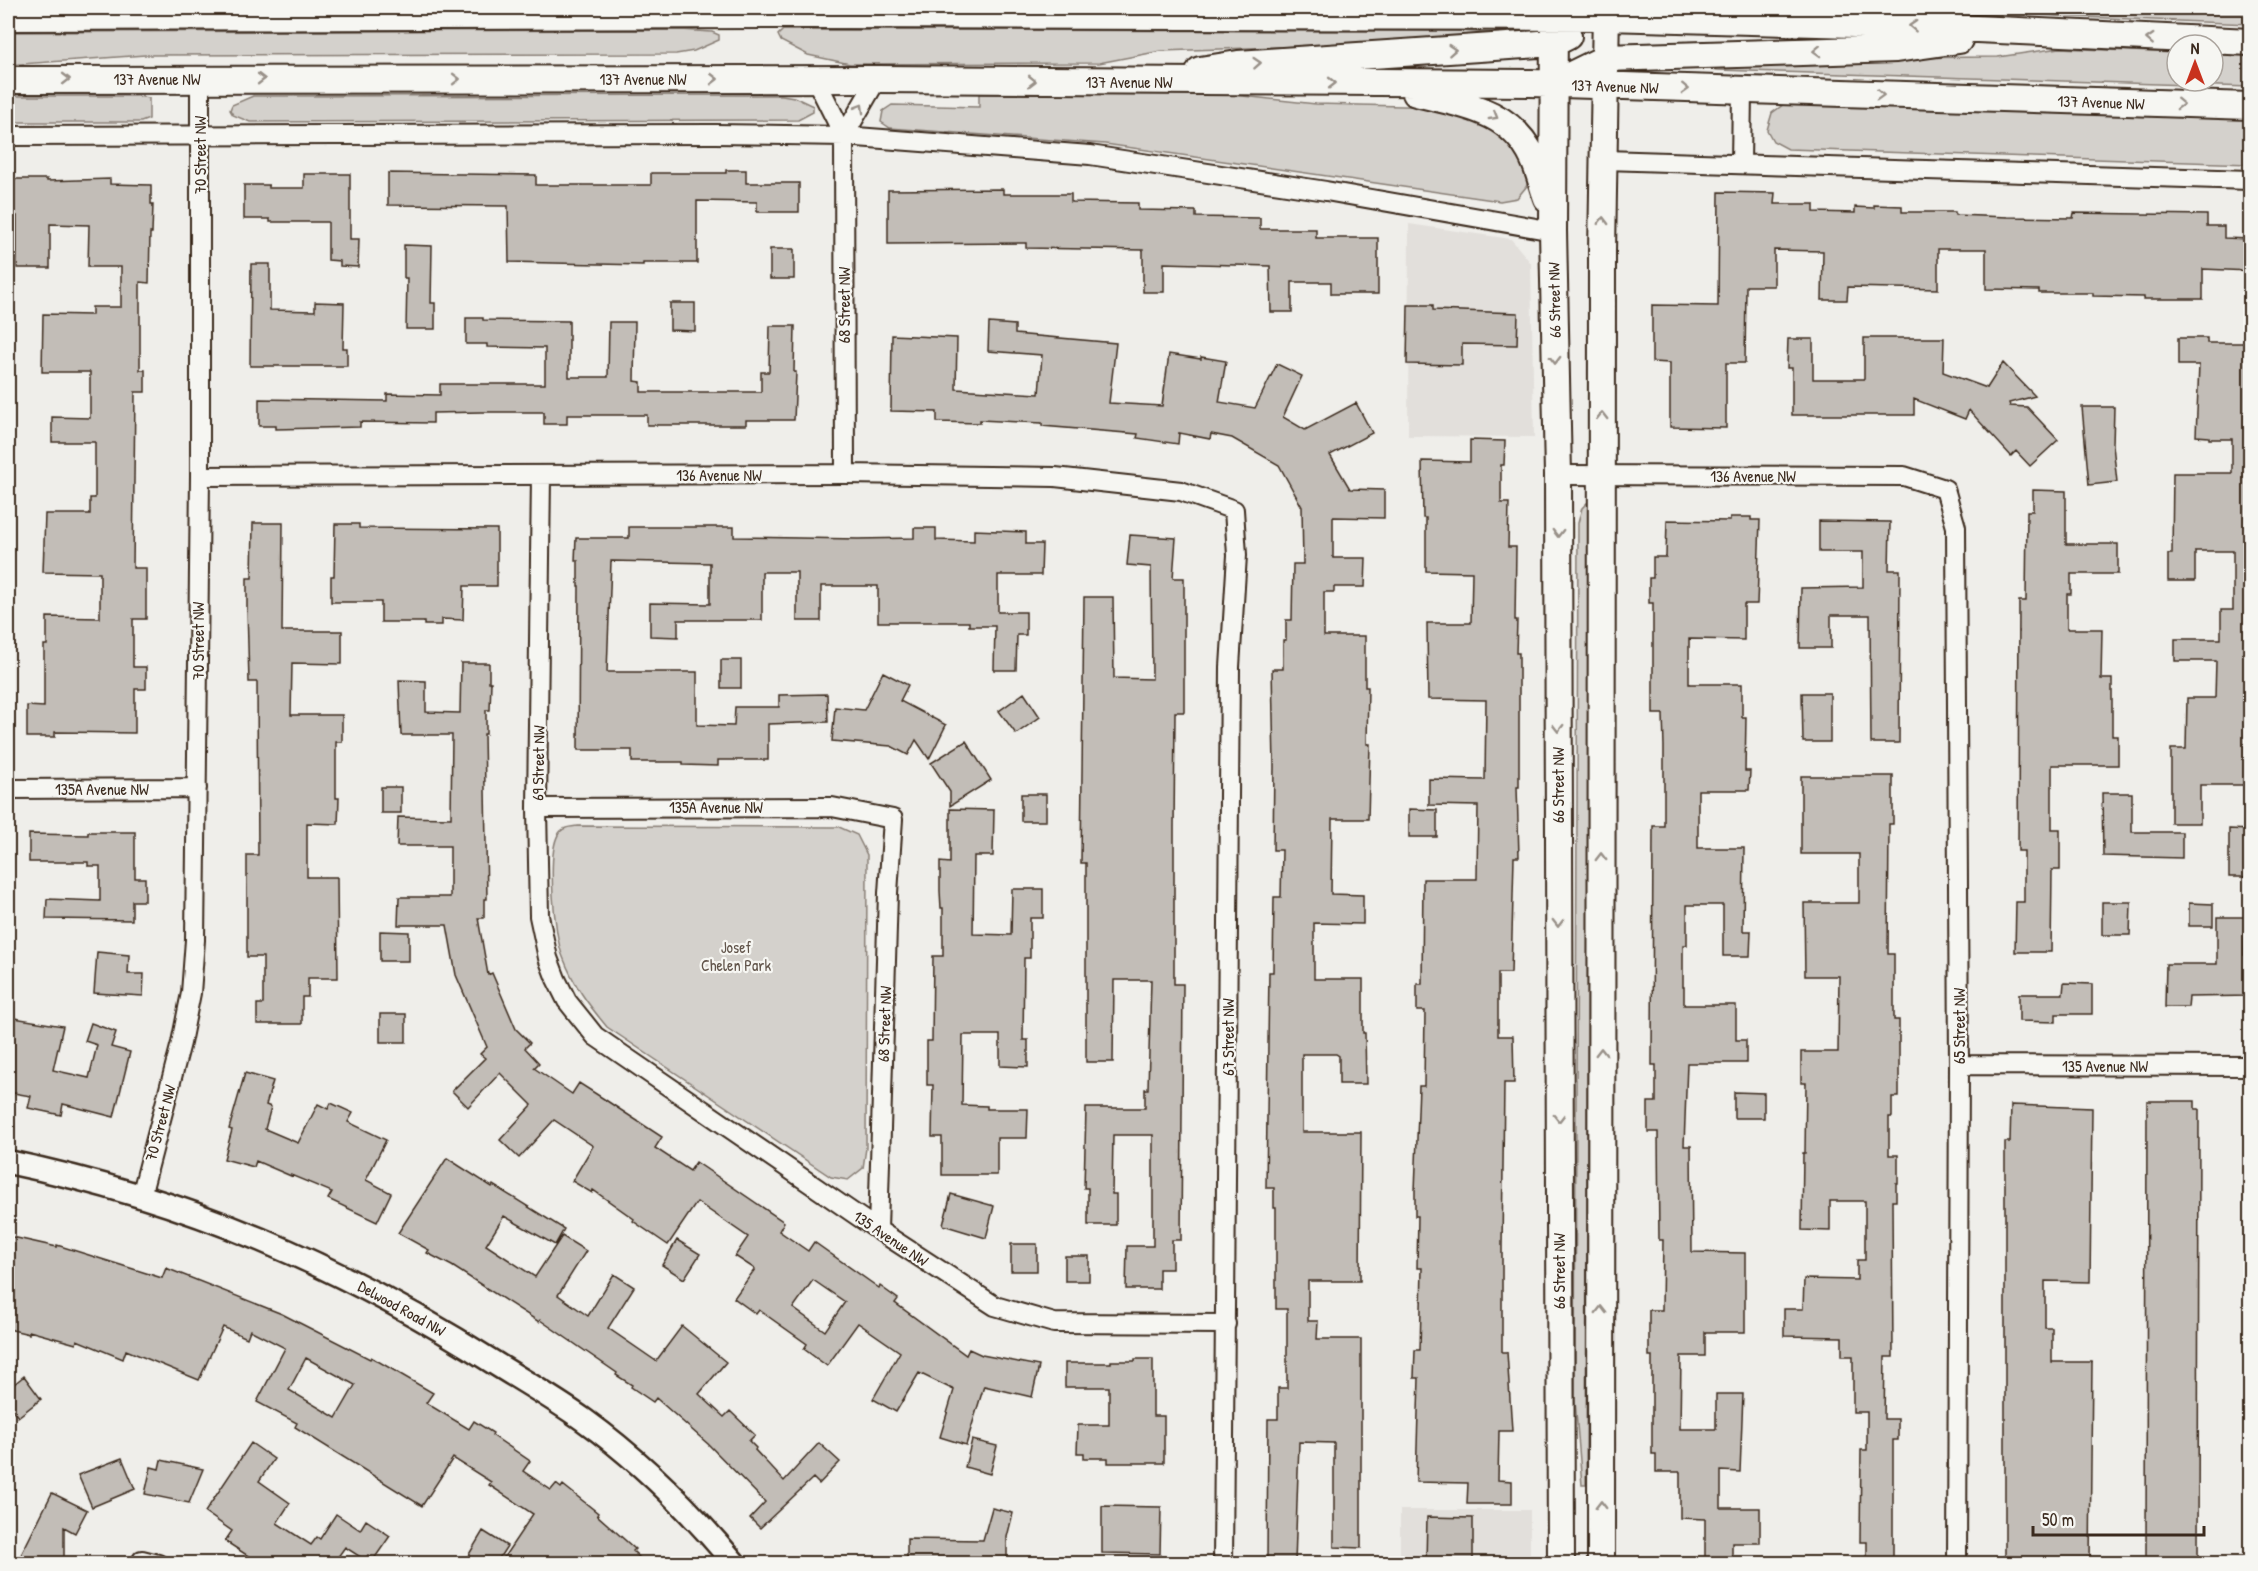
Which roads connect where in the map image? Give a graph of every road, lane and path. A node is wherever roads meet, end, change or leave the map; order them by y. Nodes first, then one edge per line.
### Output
1 (305, 8) edge
2 (1778, 8) edge
3 (1380, 11) edge
4 (193, 12) edge
5 (1606, 12) edge
6 (1554, 13) edge
7 (8, 17) edge
8 (332, 17) junction
9 (1830, 23) junction
10 (2022, 32) junction
11 (2250, 42) edge
12 (1554, 43) junction
13 (1606, 58) junction
14 (877, 79) junction
15 (8, 80) edge
16 (200, 80) junction
17 (816, 80) junction
18 (1116, 82) junction
19 (1377, 83) junction
20 (1554, 84) junction
21 (1605, 87) junction
22 (1742, 91) junction
23 (2250, 106) edge
24 (8, 136) edge
25 (200, 136) junction
26 (844, 136) junction
27 (1605, 160) junction
28 (1742, 164) junction
29 (2250, 180) edge
30 (1553, 224) junction
31 (845, 474) junction
32 (541, 475) junction
33 (1558, 475) junction
34 (1602, 475) junction
35 (200, 476) junction
36 (1945, 489) joint
37 (1234, 510) joint
38 (197, 788) junction
39 (8, 789) edge
40 (537, 808) junction
41 (893, 819) joint
42 (595, 1036) joint
43 (1959, 1065) junction
44 (2250, 1066) edge
45 (8, 1162) edge
46 (141, 1196) junction
47 (878, 1230) junction
48 (1226, 1324) junction
49 (142, 1563) edge
50 (158, 1563) edge
51 (735, 1563) edge
52 (1223, 1563) edge
53 (1561, 1563) edge
54 (1601, 1563) edge
55 (1957, 1563) edge

1 - 8 street
2 - 9 main road
3 - 6 main road
3 - 8 main road
4 - 7 main road
4 - 8 main road
5 - 6 main road
5 - 9 main road
5 - 12 main road
5 - 13 main road
6 - 12 main road, 66 Street NW
10 -> 9 main road
11 -> 10 main road
10 -> 13 main road
18 -> 12 main road
12 - 20 main road, 66 Street NW
13 - 20 main road
13 - 21 main road
14 - 17 main road, 137 Avenue NW
14 -> 18 main road, 137 Avenue NW
26 -> 14 street
15 -> 16 main road, 137 Avenue NW
16 -> 17 main road, 137 Avenue NW
16 - 25 street, 70 Street NW
17 - 26 street, 68 Street NW
18 -> 19 main road, 137 Avenue NW
19 - 20 main road, 137 Avenue NW
19 -> 30 main road
20 - 21 main road, 137 Avenue NW
20 - 30 main road, 66 Street NW
21 -> 22 main road, 137 Avenue NW
21 - 27 main road
22 -> 23 main road, 137 Avenue NW
22 - 28 street
24 - 25 street
25 - 26 street
25 - 35 street, 70 Street NW
26 - 30 street
26 - 31 street, 68 Street NW
27 - 28 street
34 -> 27 main road
28 - 29 street
30 -> 33 main road, 66 Street NW
31 - 32 street, 136 Avenue NW
31 - 37 street, 136 Avenue NW
32 - 35 street, 136 Avenue NW
32 - 40 street, 69 Street NW
33 - 34 street, 136 Avenue NW
33 -> 53 main road, 66 Street NW
34 - 36 street, 136 Avenue NW
54 -> 34 main road
35 - 38 street, 70 Street NW
36 - 43 street, 65 Street NW
37 - 48 street, 67 Street NW
38 - 39 street, 135A Avenue NW
38 - 46 street, 70 Street NW
40 - 41 street, 135A Avenue NW
40 - 42 street, 69 Street NW
41 - 47 street, 68 Street NW
42 - 47 street, 135 Avenue NW
43 - 44 street, 135 Avenue NW
43 - 55 street, 65 Street NW
45 - 46 street, Delwood Road NW
46 - 51 street, Delwood Road NW
47 - 48 street, 135 Avenue NW
48 - 52 street, 67 Street NW
49 - 50 street

